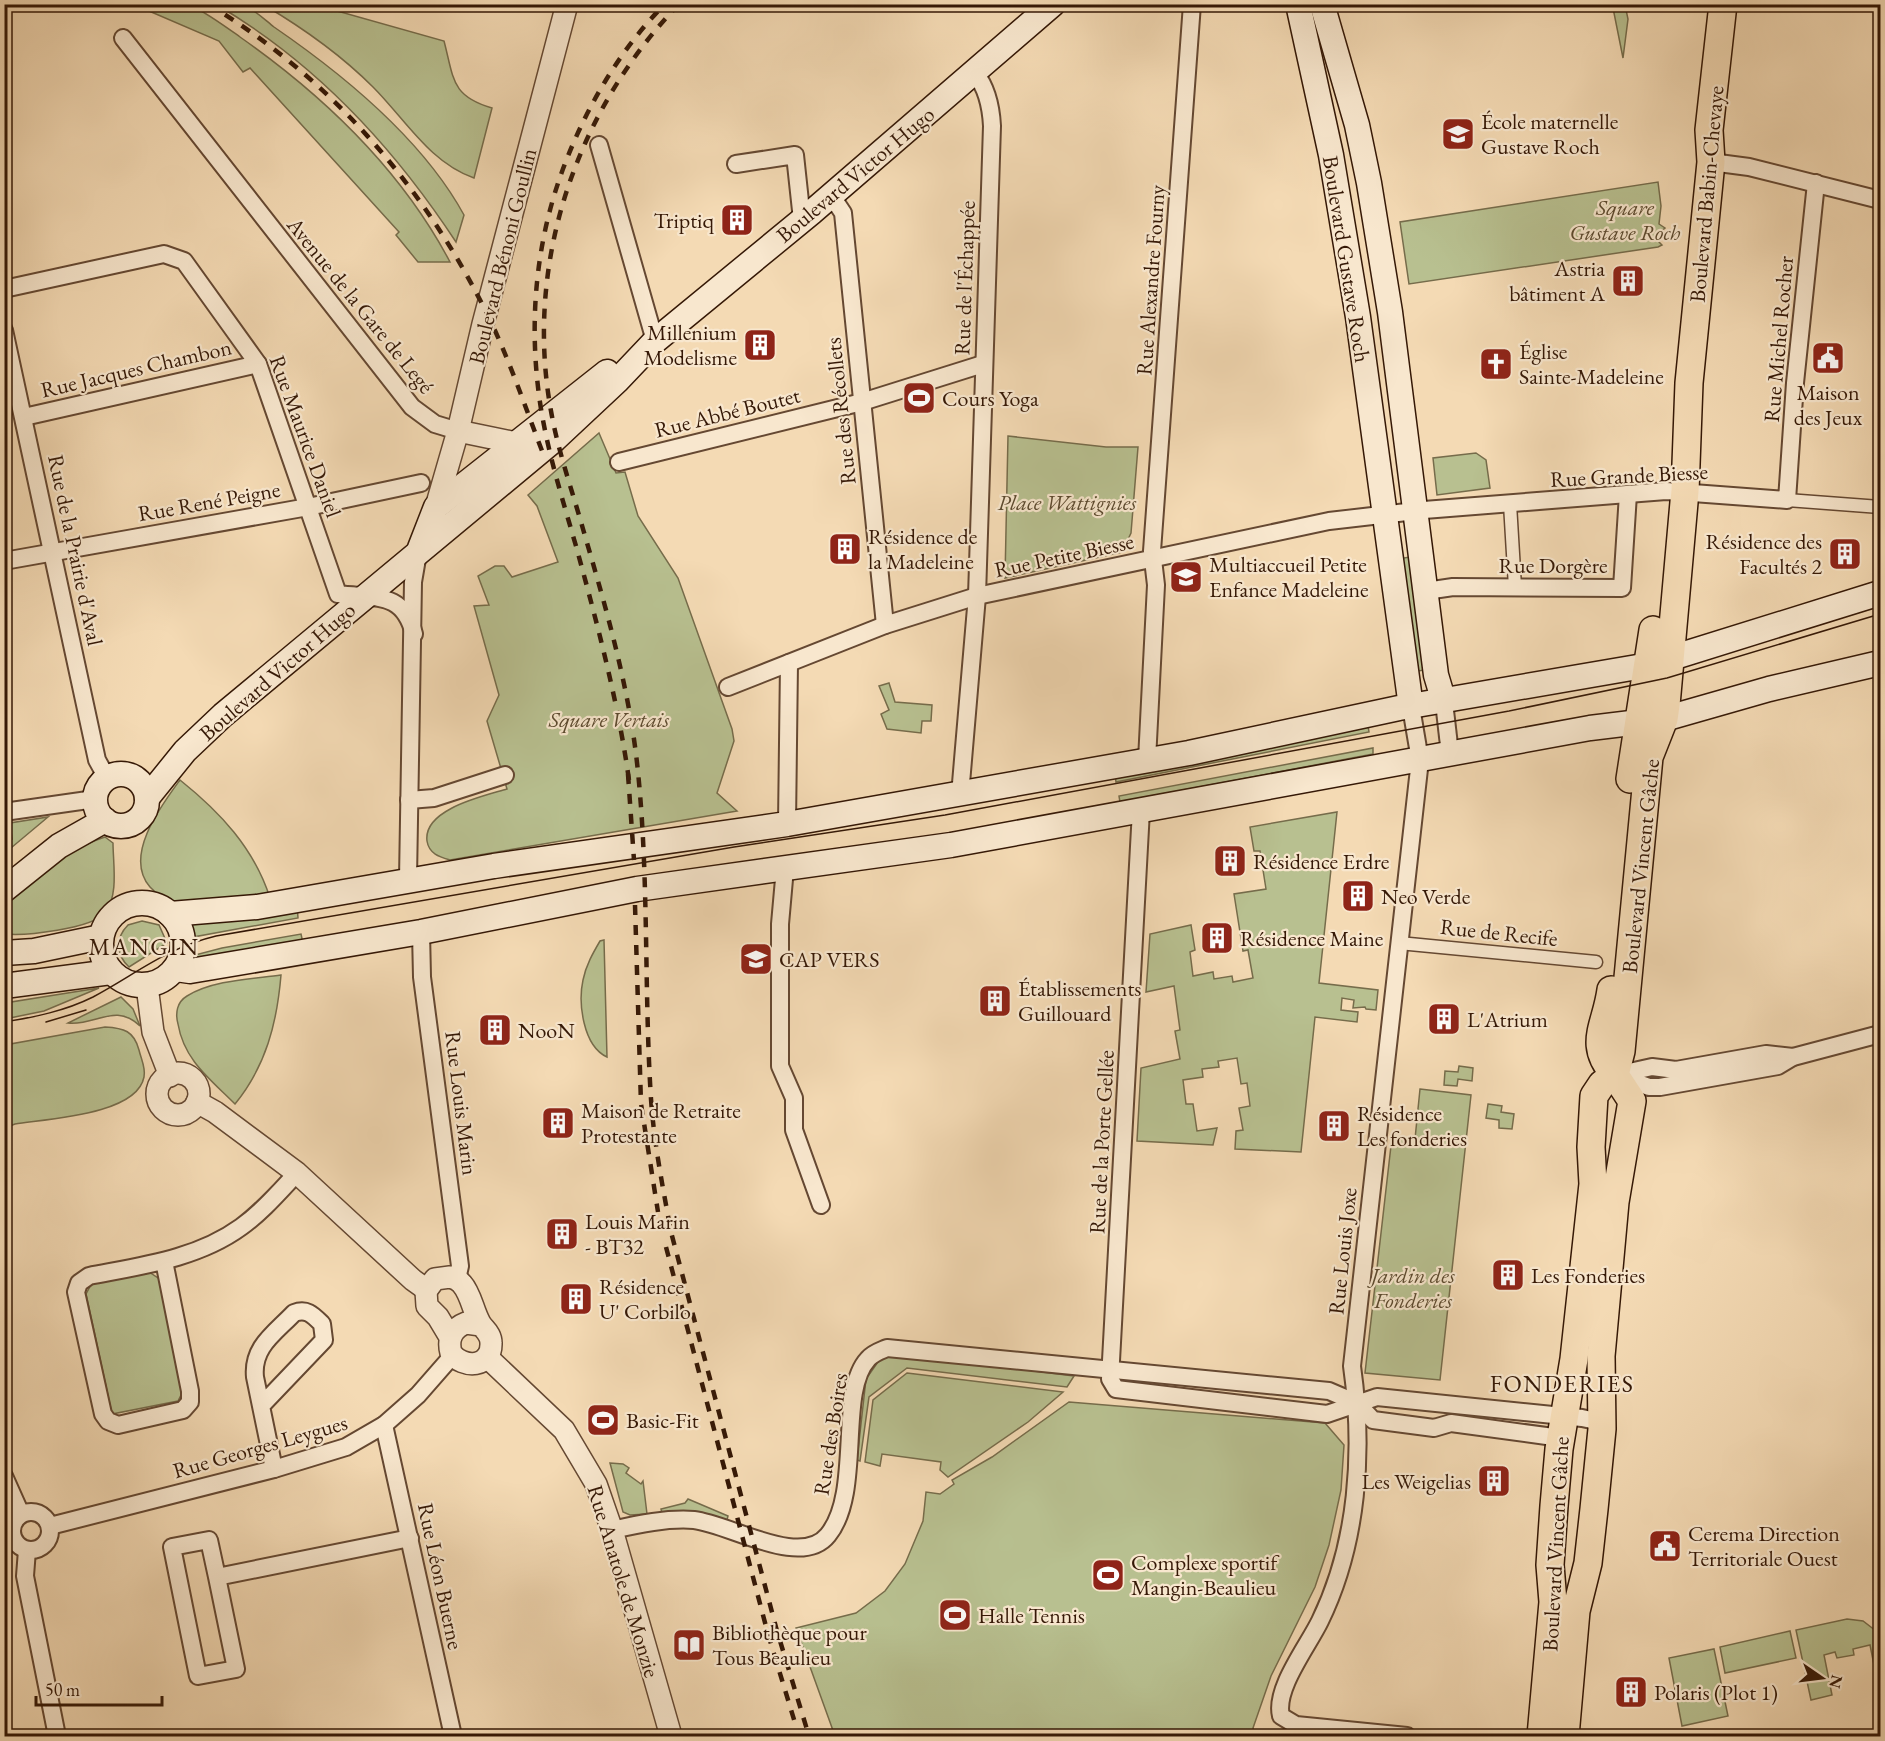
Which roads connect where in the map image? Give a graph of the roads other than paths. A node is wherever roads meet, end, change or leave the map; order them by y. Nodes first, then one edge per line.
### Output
1 (567, 4) edge
2 (1053, 4) edge
3 (1192, 4) edge
4 (1298, 4) edge
5 (1322, 4) edge
6 (1723, 4) edge
7 (123, 38) dead end
8 (975, 73) junction
9 (599, 145) dead end
10 (1711, 162) junction
11 (736, 164) dead end
12 (1815, 183) junction
13 (831, 195) junction
14 (1881, 200) edge
15 (802, 220) junction
16 (4, 289) edge
17 (4, 330) edge
18 (1394, 340) junction
19 (655, 341) junction
20 (1362, 346) junction
21 (258, 364) junction
22 (983, 364) junction
23 (862, 402) junction
24 (24, 417) junction
25 (458, 431) junction
26 (516, 443) junction
27 (620, 462) dead end
28 (421, 483) dead end
29 (1676, 491) junction
30 (1628, 494) junction
31 (1787, 500) junction
32 (1510, 504) junction
33 (308, 507) junction
34 (436, 507) junction
35 (1881, 507) edge
36 (1416, 511) junction
37 (1384, 515) junction
38 (53, 551) junction
39 (418, 553) junction
40 (1154, 560) junction
41 (4, 561) edge
42 (1515, 587) junction
43 (1426, 591) junction
44 (1881, 593) edge
45 (977, 596) junction
46 (363, 597) junction
47 (885, 625) junction
48 (414, 634) junction
49 (1659, 662) junction
50 (789, 663) junction
51 (1881, 663) edge
52 (728, 687) dead end
53 (1444, 702) junction
54 (1411, 707) junction
55 (1651, 720) junction
56 (1450, 754) junction
57 (1147, 760) junction
58 (1420, 760) junction
59 (505, 775) dead end
60 (107, 778) junction
61 (960, 795) junction
62 (147, 798) junction
63 (409, 800) junction
64 (100, 810) junction
65 (1141, 810) junction
66 (4, 812) edge
67 (787, 824) junction
68 (785, 868) junction
69 (408, 879) junction
70 (4, 890) edge
71 (170, 914) junction
72 (421, 932) junction
73 (101, 937) junction
74 (1399, 943) junction
75 (4, 953) edge
76 (1596, 962) dead end
77 (176, 969) junction
78 (111, 972) junction
79 (4, 986) edge
80 (147, 986) junction
81 (1880, 1036) edge
82 (1615, 1075) junction
83 (170, 1076) junction
84 (197, 1102) junction
85 (297, 1173) junction
86 (821, 1205) dead end
87 (164, 1261) junction
88 (462, 1288) junction
89 (427, 1290) junction
90 (438, 1317) junction
91 (481, 1325) junction
92 (452, 1346) junction
93 (487, 1357) junction
94 (1110, 1368) junction
95 (1357, 1403) junction
96 (1446, 1404) junction
97 (261, 1406) junction
98 (1602, 1422) junction
99 (1451, 1423) junction
100 (384, 1425) junction
101 (1562, 1427) junction
102 (274, 1469) junction
103 (4, 1476) edge
104 (21, 1514) junction
105 (50, 1526) junction
106 (612, 1530) junction
107 (410, 1538) junction
108 (27, 1550) junction
109 (217, 1577) junction
110 (57, 1737) edge
111 (453, 1737) edge
112 (671, 1737) edge
113 (1407, 1737) edge
114 (1541, 1737) edge
115 (1565, 1737) edge

1 - 25 street, Boulevard Bénoni Goullin
2 - 8 main road, Boulevard Victor Hugo
3 - 40 street, Rue Alexandre Fourny
4 - 20 main road, Boulevard Gustave Roch
5 - 18 main road, Boulevard Gustave Roch
6 - 10 main road, Boulevard Babin-Chevaye
7 - 25 street, Avenue de la Gare de Legé
8 - 13 main road, Boulevard Victor Hugo
8 - 22 street, Rue de l'Échappée
9 - 19 street
10 - 12 street
10 - 29 main road, Boulevard Babin-Chevaye
11 - 15 street
12 - 14 street
12 - 31 street, Rue Michel Rocher
13 - 15 main road, Boulevard Victor Hugo
13 - 23 street, Rue des Récollets
15 - 19 main road, Boulevard Victor Hugo
16 - 21 street, Rue Maurice Daniel
17 - 24 street, Rue de la Prairie d'Aval
18 - 20 main road
18 - 36 main road, Boulevard Gustave Roch
19 - 26 main road, Boulevard Victor Hugo
19 - 39 main road, Boulevard Victor Hugo
20 - 37 main road, Boulevard Gustave Roch
21 - 24 street, Rue Jacques Chambon
21 - 33 street, Rue Maurice Daniel
22 - 23 street, Rue Abbé Boutet
22 - 45 street, Rue de l'Échappée
23 - 27 street, Rue Abbé Boutet
23 - 47 street, Rue des Récollets
24 - 38 street, Rue de la Prairie d'Aval
25 - 26 street
25 - 34 street, Boulevard Bénoni Goullin
26 - 34 main road, Boulevard Victor Hugo
28 - 33 street, Rue René Peigne
29 - 30 street, Rue Grande Biesse
29 - 31 street, Rue Grande Biesse
29 - 49 main road, Boulevard Babin-Chevaye
30 - 32 street, Rue Grande Biesse
30 - 42 street, Rue Dorgère
31 - 35 street, Rue Grande Biesse
32 - 36 street, Rue Grande Biesse
32 - 42 street
33 - 38 street, Rue René Peigne
33 - 46 street, Rue Maurice Daniel
34 - 39 main road, Boulevard Victor Hugo
36 - 37 street
36 - 43 main road, Boulevard Gustave Roch
37 - 40 street, Rue Petite Biesse
37 - 54 main road, Boulevard Gustave Roch
38 - 41 street, Rue René Peigne
38 - 60 street, Rue de la Prairie d'Aval
39 - 46 main road, Boulevard Victor Hugo
39 - 48 street
40 - 45 street, Rue Petite Biesse
40 - 57 street
42 - 43 street, Rue Dorgère
43 - 53 main road, Boulevard Gustave Roch
44 - 49 main road
45 - 47 street, Rue Petite Biesse
45 - 61 street, Rue de l'Échappée
46 - 48 street
46 - 62 main road, Boulevard Victor Hugo
47 - 50 street, Rue Petite Biesse
48 - 63 street
49 - 53 main road
49 - 55 main road, Boulevard Vincent Gâche
50 - 52 street, Rue Petite Biesse
50 - 67 street
51 - 55 main road
53 - 54 main road
53 - 56 street
54 - 57 main road
54 - 58 street, Rue Louis Joxe
55 - 56 main road
55 - 82 main road, Boulevard Vincent Gâche
56 - 58 main road
57 - 61 main road
58 - 65 main road
58 - 74 street, Rue Louis Joxe
59 - 63 street
60 - 62 main road
60 - 64 main road
61 - 67 main road
62 - 64 main road
63 - 69 street
64 - 66 street
64 - 70 main road
65 - 68 main road
65 - 94 street, Rue de la Porte Gellée
67 - 69 main road
68 - 72 main road
68 - 86 street
69 - 71 main road
71 - 73 main road
71 - 77 main road
72 - 77 main road
72 - 88 street, Rue Louis Marin
73 - 75 main road
73 - 78 main road
74 - 76 street, Rue de Recife
74 - 95 street, Rue Louis Joxe
77 - 80 main road
78 - 79 main road
78 - 80 main road
80 - 83 street
81 - 82 street
82 - 98 main road, Boulevard Vincent Gâche
82 - 101 main road, Boulevard Vincent Gâche
83 - 84 street
83 - 84 street
84 - 85 street
85 - 87 street
85 - 89 street
87 - 87 street
88 - 89 street
88 - 90 street
88 - 91 street
89 - 90 street
90 - 92 street
91 - 92 street
91 - 93 street
92 - 93 street
92 - 100 street, Rue Georges Leygues
93 - 106 street, Rue Anatole de Monzie
94 - 95 street
94 - 106 street, Rue des Boires
95 - 96 street
95 - 99 street
95 - 113 street, Rue Louis Joxe
96 - 99 street
96 - 101 street
97 - 97 street
97 - 102 street
98 - 101 street
98 - 115 main road, Boulevard Vincent Gâche
99 - 101 street
100 - 102 street, Rue Georges Leygues
100 - 107 street, Rue Léon Buerne
101 - 114 main road, Boulevard Vincent Gâche
102 - 105 street, Rue Georges Leygues
103 - 104 street
104 - 105 street
104 - 108 street
105 - 108 street
106 - 112 street, Rue Anatole de Monzie
107 - 109 street
107 - 111 street, Rue Léon Buerne
108 - 110 street
109 - 109 street

